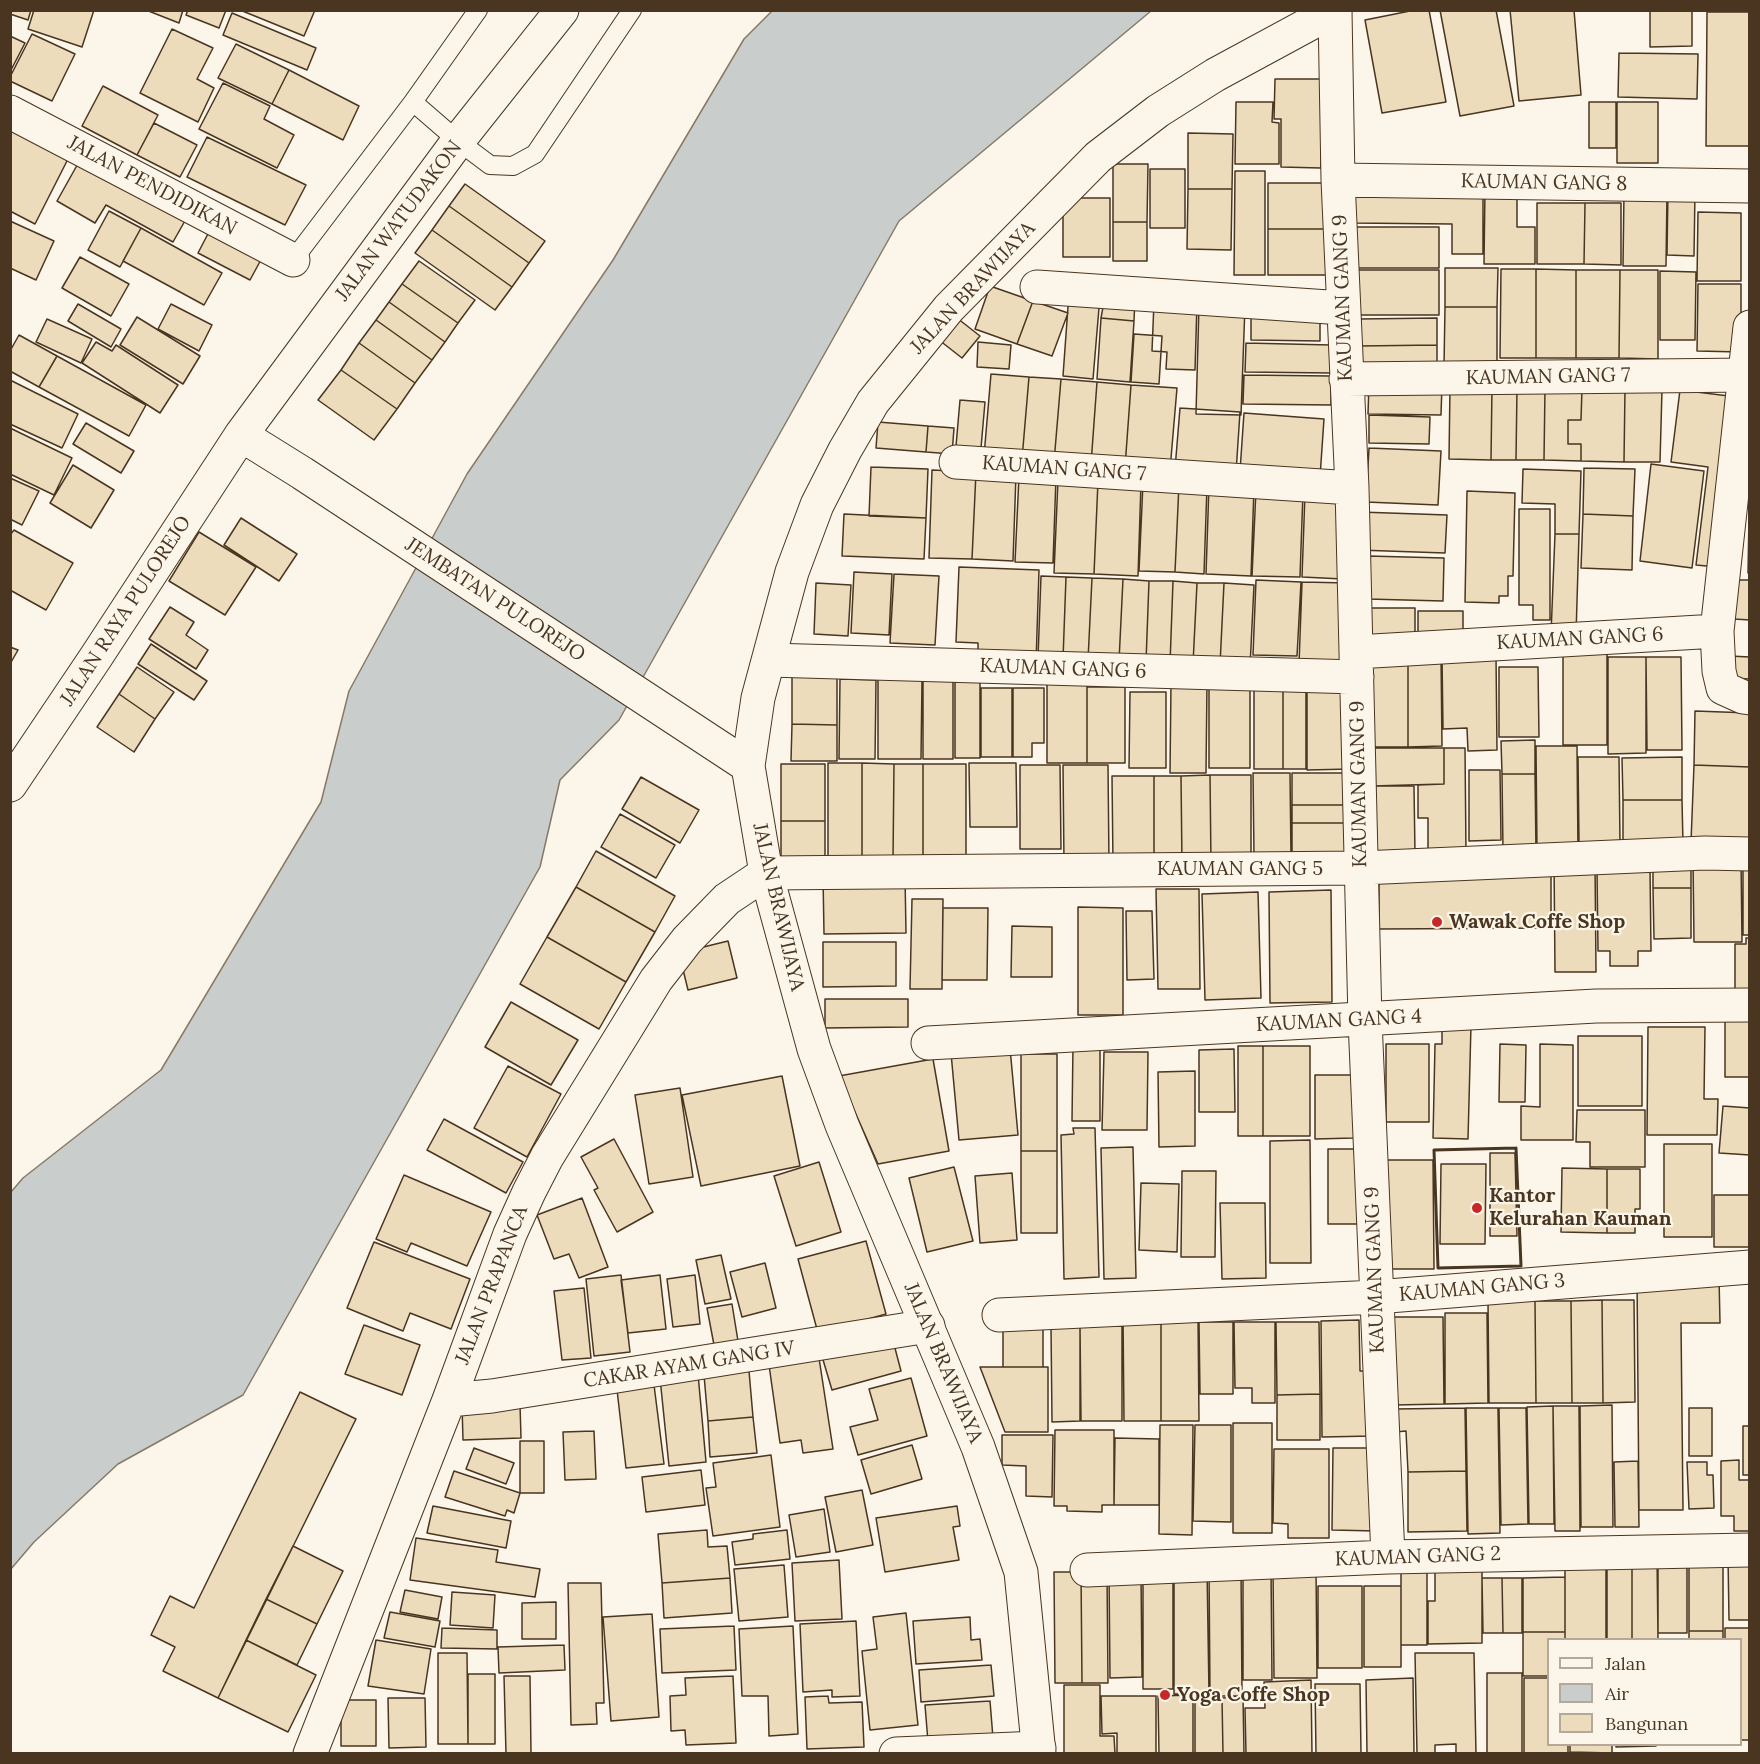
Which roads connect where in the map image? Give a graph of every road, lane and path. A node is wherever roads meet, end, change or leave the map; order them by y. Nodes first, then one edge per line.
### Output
1 (478, 10) edge
2 (562, 10) edge
3 (632, 10) edge
4 (1335, 10) edge
5 (413, 102) junction
6 (10, 112) edge
7 (458, 141) junction
8 (1338, 180) junction
9 (1749, 186) edge
10 (293, 260) joint
11 (1038, 287) dead end
12 (1344, 308) junction
13 (1749, 327) edge
14 (1747, 375) edge
15 (1346, 379) junction
16 (241, 435) junction
17 (956, 462) dead end
18 (1352, 488) junction
19 (1717, 631) junction
20 (769, 660) junction
21 (1357, 665) junction
22 (1749, 698) edge
23 (748, 766) junction
24 (10, 785) edge
25 (1749, 854) edge
26 (1361, 868) junction
27 (766, 873) junction
28 (1749, 1005) edge
29 (1365, 1020) junction
30 (928, 1043) dead end
31 (1749, 1267) edge
32 (1376, 1297) junction
33 (999, 1315) dead end
34 (928, 1326) junction
35 (449, 1400) junction
36 (1749, 1550) edge
37 (1388, 1557) junction
38 (1087, 1570) dead end
39 (1039, 1751) edge
40 (310, 1754) edge
41 (896, 1754) edge

1 - 5 lane
2 - 7 street, JALAN WATUDAKON
3 - 7 lane
4 - 8 street, KAUMAN GANG 9
4 - 20 street, JALAN BRAWIJAYA
5 - 7 lane
5 - 10 lane
6 - 10 street, JALAN PENDIDIKAN
7 - 16 street, JALAN WATUDAKON
8 - 9 street, KAUMAN GANG 8
8 - 12 street, KAUMAN GANG 9
11 - 12 street
12 - 15 street, KAUMAN GANG 9
13 - 14 street
14 - 15 street, KAUMAN GANG 7
14 - 19 street
15 - 18 street, KAUMAN GANG 9
16 - 23 street, JEMBATAN PULOREJO
16 - 24 street, JALAN RAYA PULOREJO
17 - 18 street, KAUMAN GANG 7
18 - 21 street, KAUMAN GANG 9
19 - 21 street, KAUMAN GANG 6
19 - 22 street
20 - 21 street, KAUMAN GANG 6
20 - 23 street, JALAN BRAWIJAYA
21 - 26 street, KAUMAN GANG 9
23 - 27 street, JALAN BRAWIJAYA
25 - 26 street, KAUMAN GANG 5
26 - 27 street, KAUMAN GANG 5
26 - 29 street, KAUMAN GANG 9
27 - 34 street, JALAN BRAWIJAYA
27 - 35 street, JALAN PRAPANCA
28 - 29 street, KAUMAN GANG 4
29 - 30 street, KAUMAN GANG 4
29 - 32 street, KAUMAN GANG 9
31 - 32 street, KAUMAN GANG 3
32 - 33 street, KAUMAN GANG 3
32 - 37 street, KAUMAN GANG 9
34 - 35 street, CAKAR AYAM GANG IV
34 - 39 street, JALAN BRAWIJAYA
35 - 40 street, JALAN PRAPANCA
36 - 37 street, KAUMAN GANG 2
37 - 38 street, KAUMAN GANG 2
39 - 41 street

